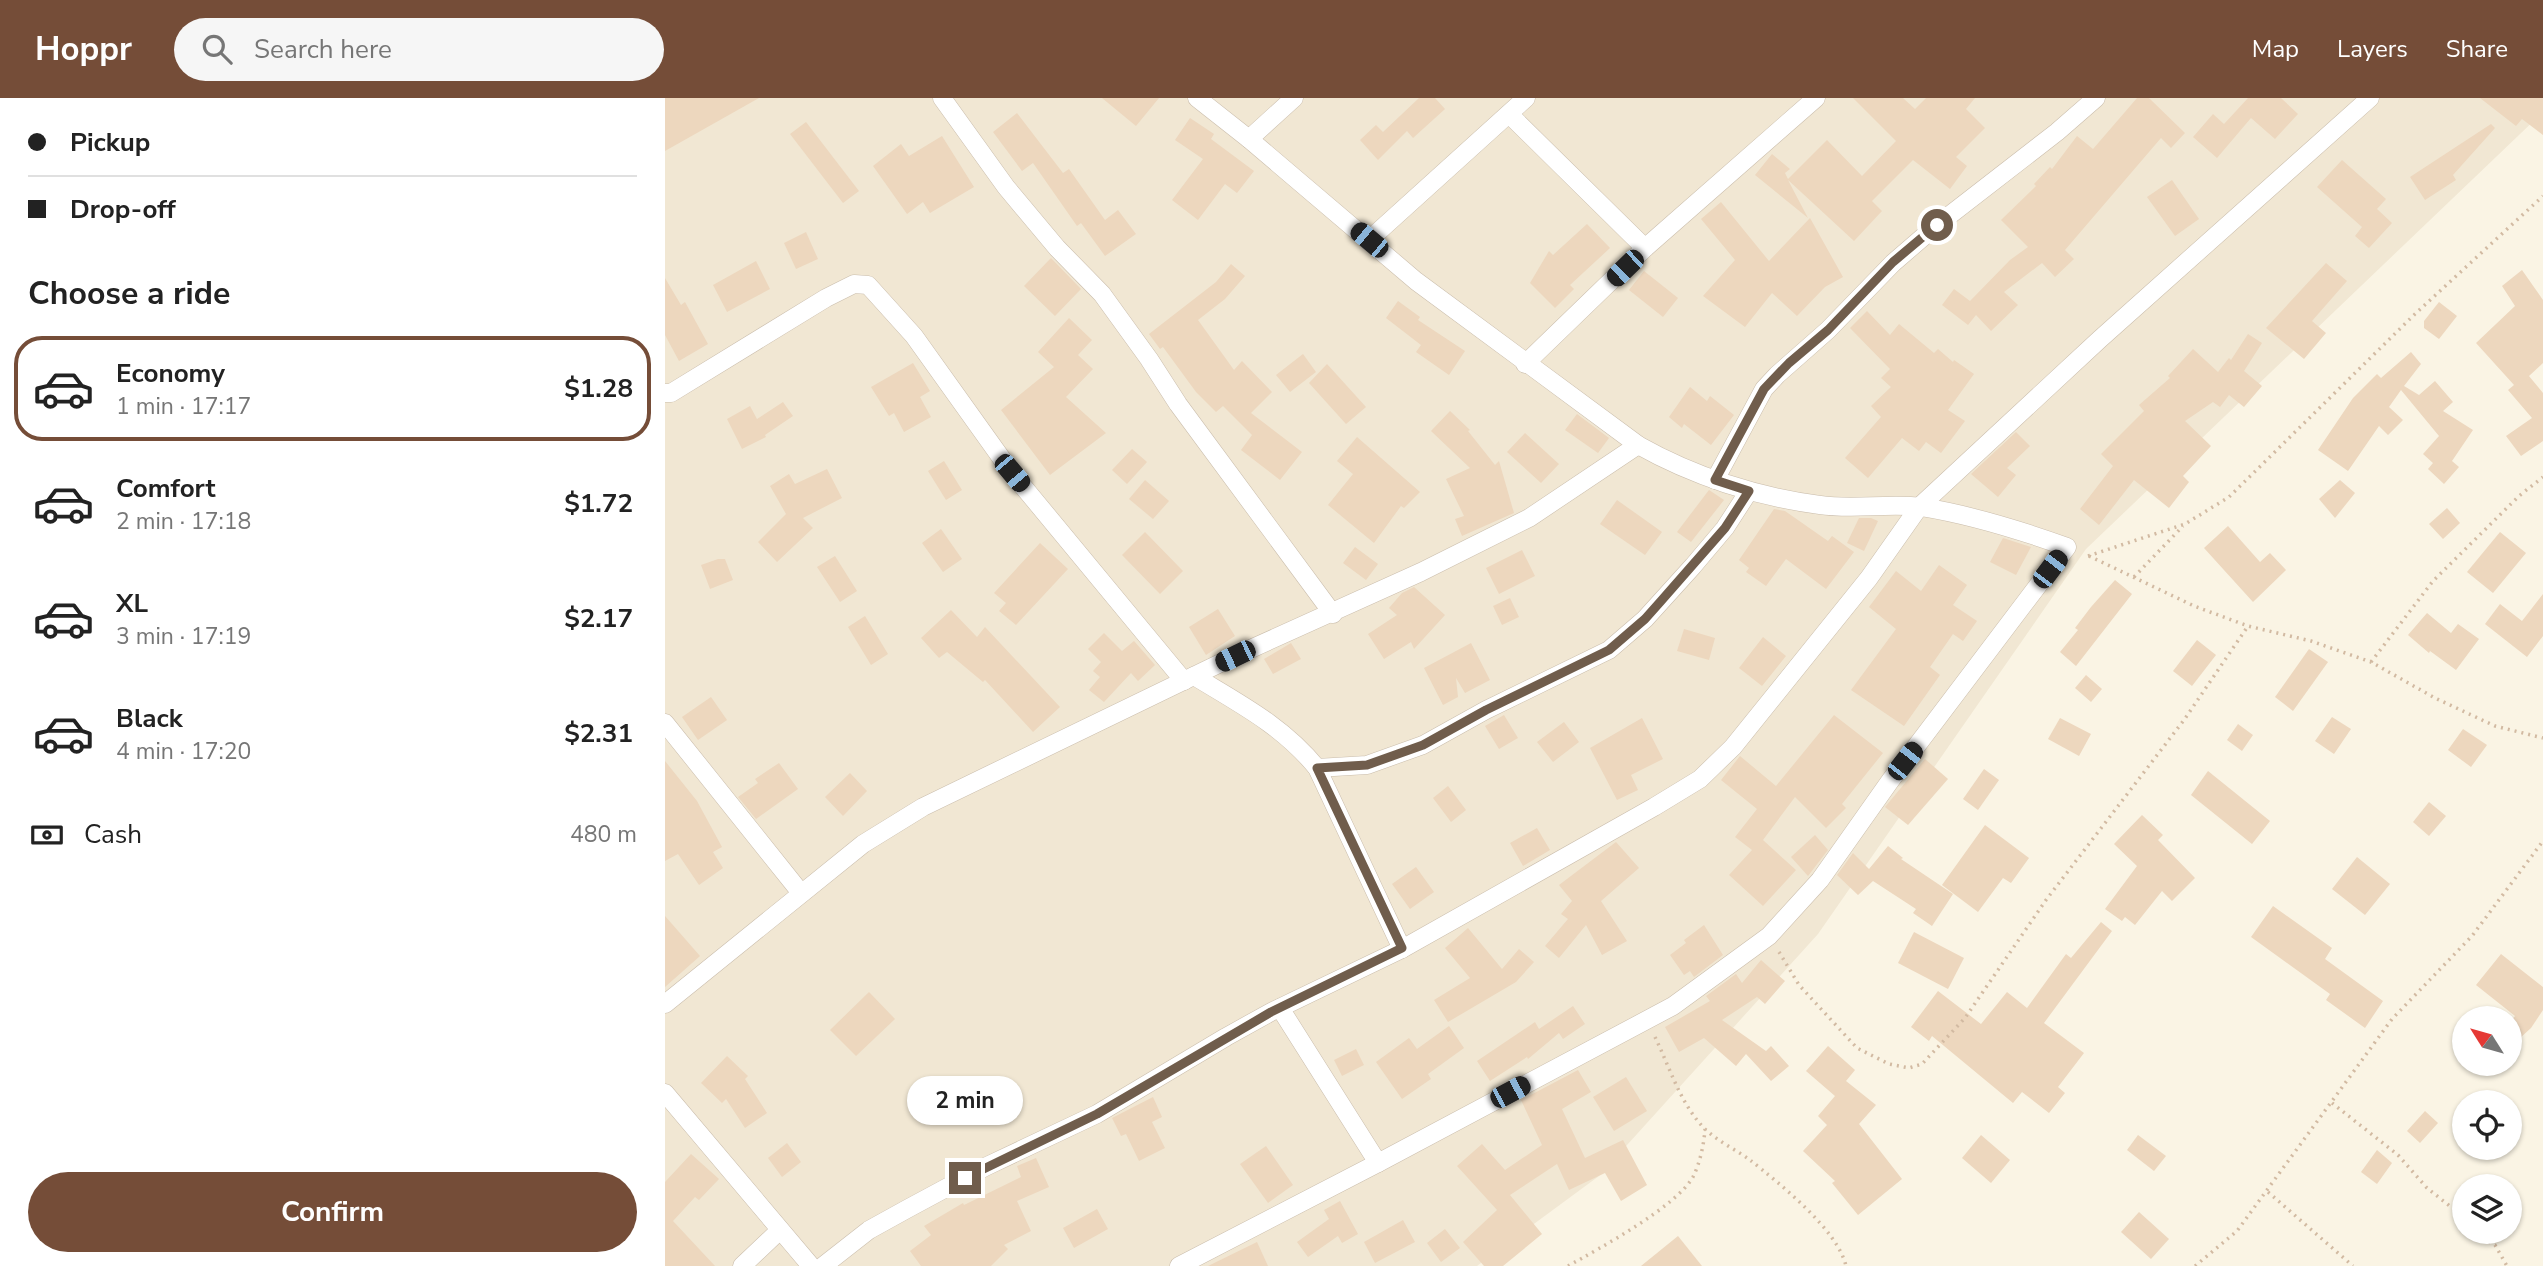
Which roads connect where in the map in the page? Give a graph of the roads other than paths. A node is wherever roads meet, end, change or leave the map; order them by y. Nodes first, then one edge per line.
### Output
1 (942, 98) edge
2 (1196, 98) edge
3 (1294, 98) edge
4 (1526, 98) edge
5 (1816, 98) edge
6 (2096, 98) edge
7 (2370, 98) edge
8 (1509, 114) junction
9 (1249, 139) junction
10 (1369, 240) junction
11 (1645, 248) junction
12 (1525, 364) junction
13 (665, 393) edge
14 (1638, 445) junction
15 (1715, 480) junction
16 (1749, 491) junction
17 (1919, 507) junction
18 (1333, 614) junction
19 (1189, 679) junction
20 (665, 723) edge
21 (1317, 768) junction
22 (801, 893) junction
23 (1402, 948) junction
24 (665, 1004) edge
25 (1280, 1008) junction
26 (665, 1093) edge
27 (1378, 1163) junction
28 (780, 1230) junction
29 (742, 1266) edge
30 (811, 1266) edge
31 (823, 1266) edge
32 (1179, 1266) edge

1 - 18 street
2 - 9 street
3 - 9 street
4 - 8 street
5 - 11 street
6 - 15 street
7 - 17 street
8 - 10 street
8 - 11 street
9 - 10 street
10 - 12 street
11 - 12 street
12 - 14 street
13 - 19 street
14 - 15 street
14 - 18 street
15 - 16 street
16 - 17 street
16 - 21 street
17 - 23 street
17 - 27 street
18 - 19 street
19 - 21 street
19 - 22 street
20 - 22 street
21 - 23 street
22 - 24 street
23 - 25 street
25 - 27 street
25 - 31 street
26 - 28 street
27 - 32 street
28 - 29 street
28 - 30 street

